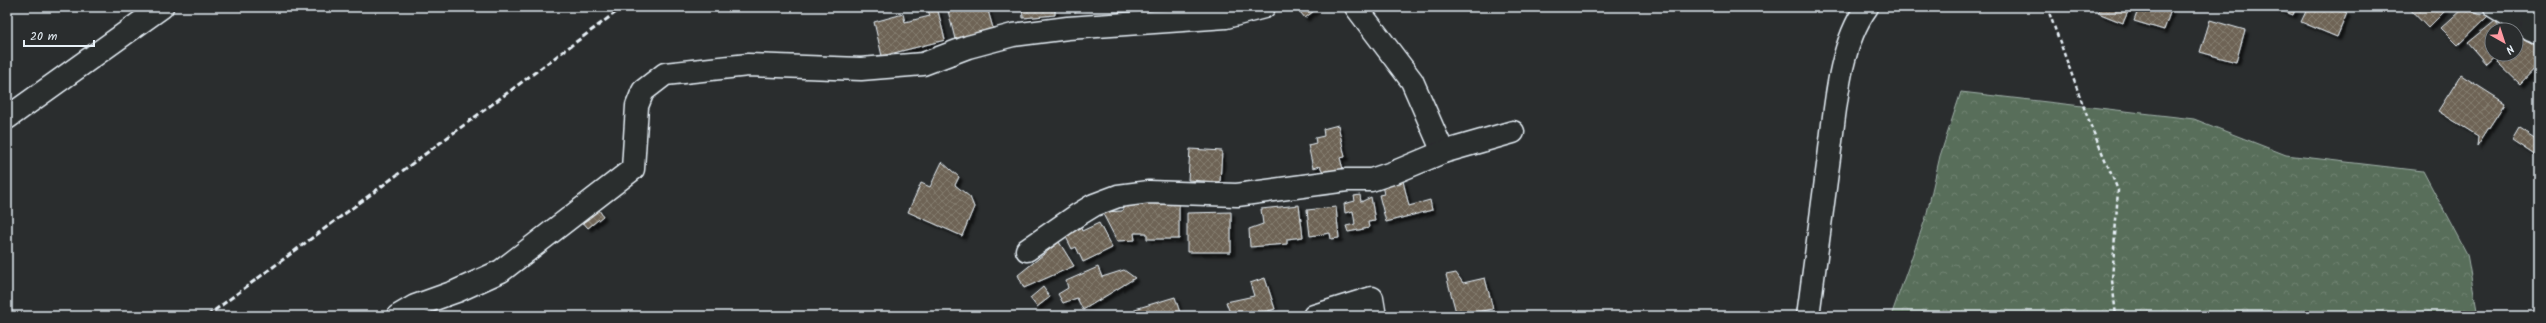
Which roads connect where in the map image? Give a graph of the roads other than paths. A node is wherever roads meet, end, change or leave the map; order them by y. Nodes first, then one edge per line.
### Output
1 (162, 7) edge
2 (1264, 7) edge
3 (1356, 7) edge
4 (1867, 7) edge
5 (2496, 7) edge
6 (2535, 7) edge
7 (2535, 31) edge
8 (7, 118) edge
9 (1513, 132) dead end
10 (1443, 152) junction
11 (1027, 250) dead end
12 (398, 316) edge
13 (1314, 316) edge
14 (1375, 316) edge
15 (1808, 316) edge

1 - 8 street
2 - 12 street
3 - 10 street
4 - 15 street
5 - 7 street
6 - 7 street
9 - 10 street
10 - 11 street
13 - 14 street

